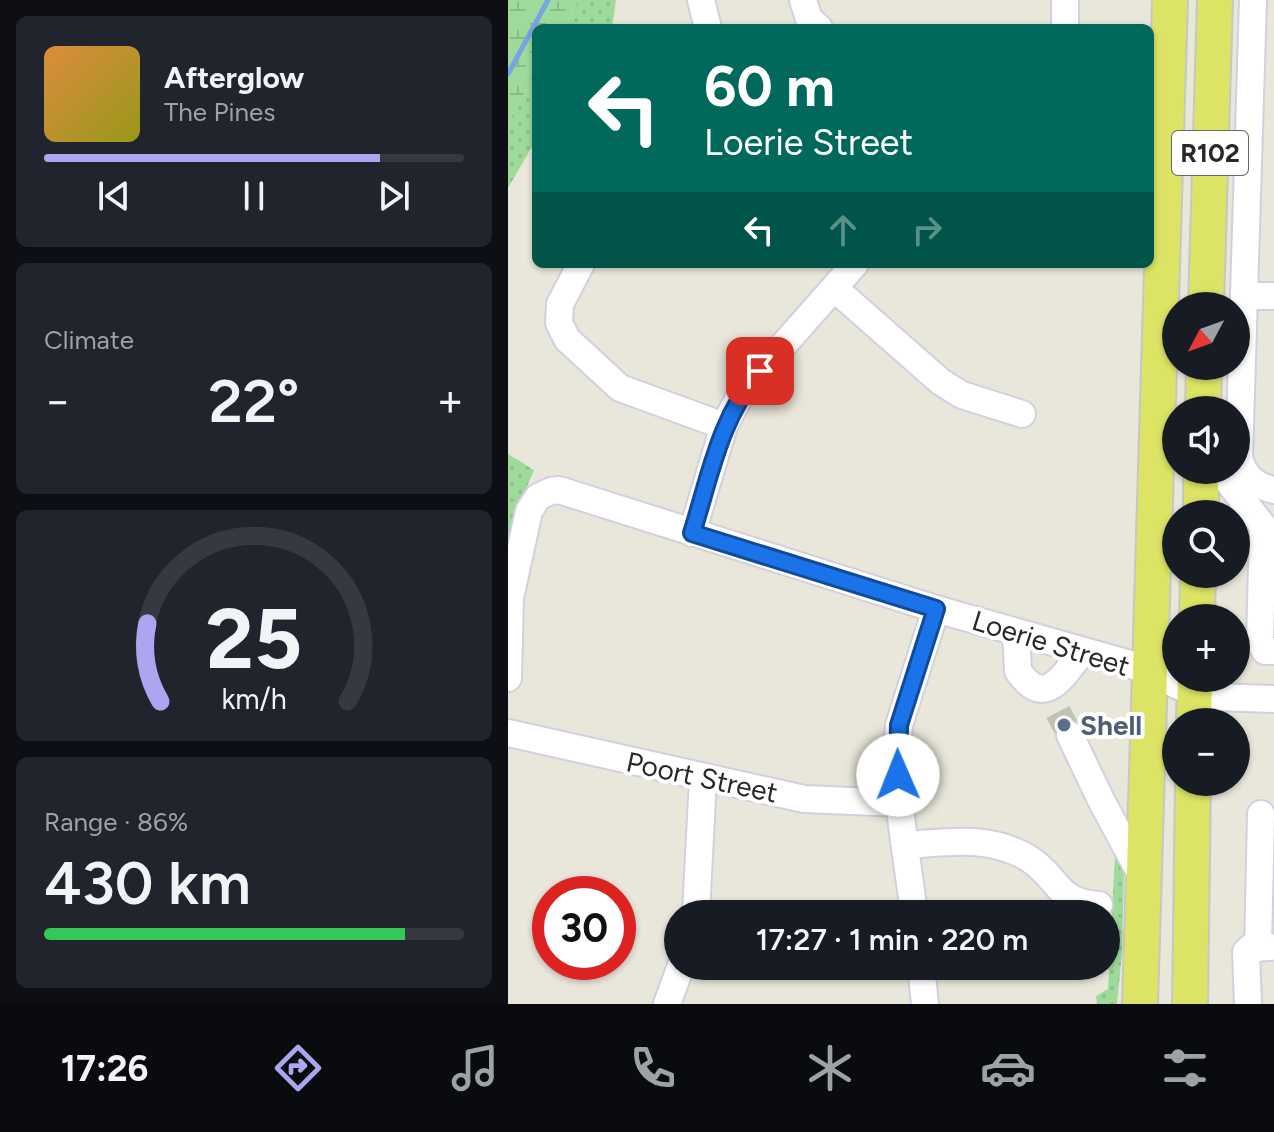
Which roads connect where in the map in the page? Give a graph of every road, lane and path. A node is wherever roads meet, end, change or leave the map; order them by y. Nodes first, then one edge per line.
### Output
1 (701, 0) edge
2 (803, 0) edge
3 (1065, 0) edge
4 (1215, 0) edge
5 (1253, 0) edge
6 (1173, 7) edge
7 (707, 24) edge
8 (815, 24) edge
9 (1065, 24) edge
10 (1262, 99) edge
11 (579, 268) edge
12 (852, 268) edge
13 (834, 288) junction
14 (1206, 292) edge
15 (1244, 292) edge
16 (1250, 296) edge
17 (1274, 296) edge
18 (1241, 380) edge
19 (1022, 414) dead end
20 (724, 426) junction
21 (1232, 484) edge
22 (1274, 490) edge
23 (1269, 526) edge
24 (692, 533) junction
25 (936, 609) junction
26 (1016, 632) junction
27 (1274, 651) edge
28 (1082, 652) junction
29 (1152, 675) junction
30 (508, 678) edge
31 (1194, 698) edge
32 (1274, 699) edge
33 (1059, 712) junction
34 (508, 733) edge
35 (703, 778) junction
36 (1193, 796) edge
37 (899, 803) junction
38 (1261, 814) dead end
39 (906, 845) junction
40 (1143, 879) junction
41 (697, 900) edge
42 (912, 900) edge
43 (1073, 900) edge
44 (1266, 947) edge
45 (676, 980) edge
46 (922, 980) edge
47 (667, 1004) edge
48 (925, 1004) edge
49 (1140, 1004) edge
50 (1190, 1004) edge
51 (1248, 1004) edge

1 - 7 street
2 - 8 street
3 - 9 street
4 - 14 main road, R102
5 - 10 street
6 - 29 main road, R102
10 - 15 street
11 - 20 street
12 - 13 street
13 - 19 street
13 - 20 street
16 - 17 street
18 - 22 street
20 - 24 street
21 - 23 street
23 - 27 street
24 - 25 street, Loerie Street
24 - 30 street, Loerie Street
25 - 26 street, Loerie Street
25 - 37 street
26 - 28 street, Loerie Street
26 - 33 street
28 - 29 street, Loerie Street
28 - 33 street
29 - 31 street, Loerie Street
29 - 40 main road, R102
31 - 32 street, Loerie Street
33 - 40 street
34 - 35 street, Poort Street
35 - 37 street, Poort Street
35 - 41 street
36 - 50 main road
37 - 39 street
38 - 44 street
39 - 42 street
39 - 43 street
40 - 49 main road, R102
44 - 51 street
45 - 47 street
46 - 48 street

